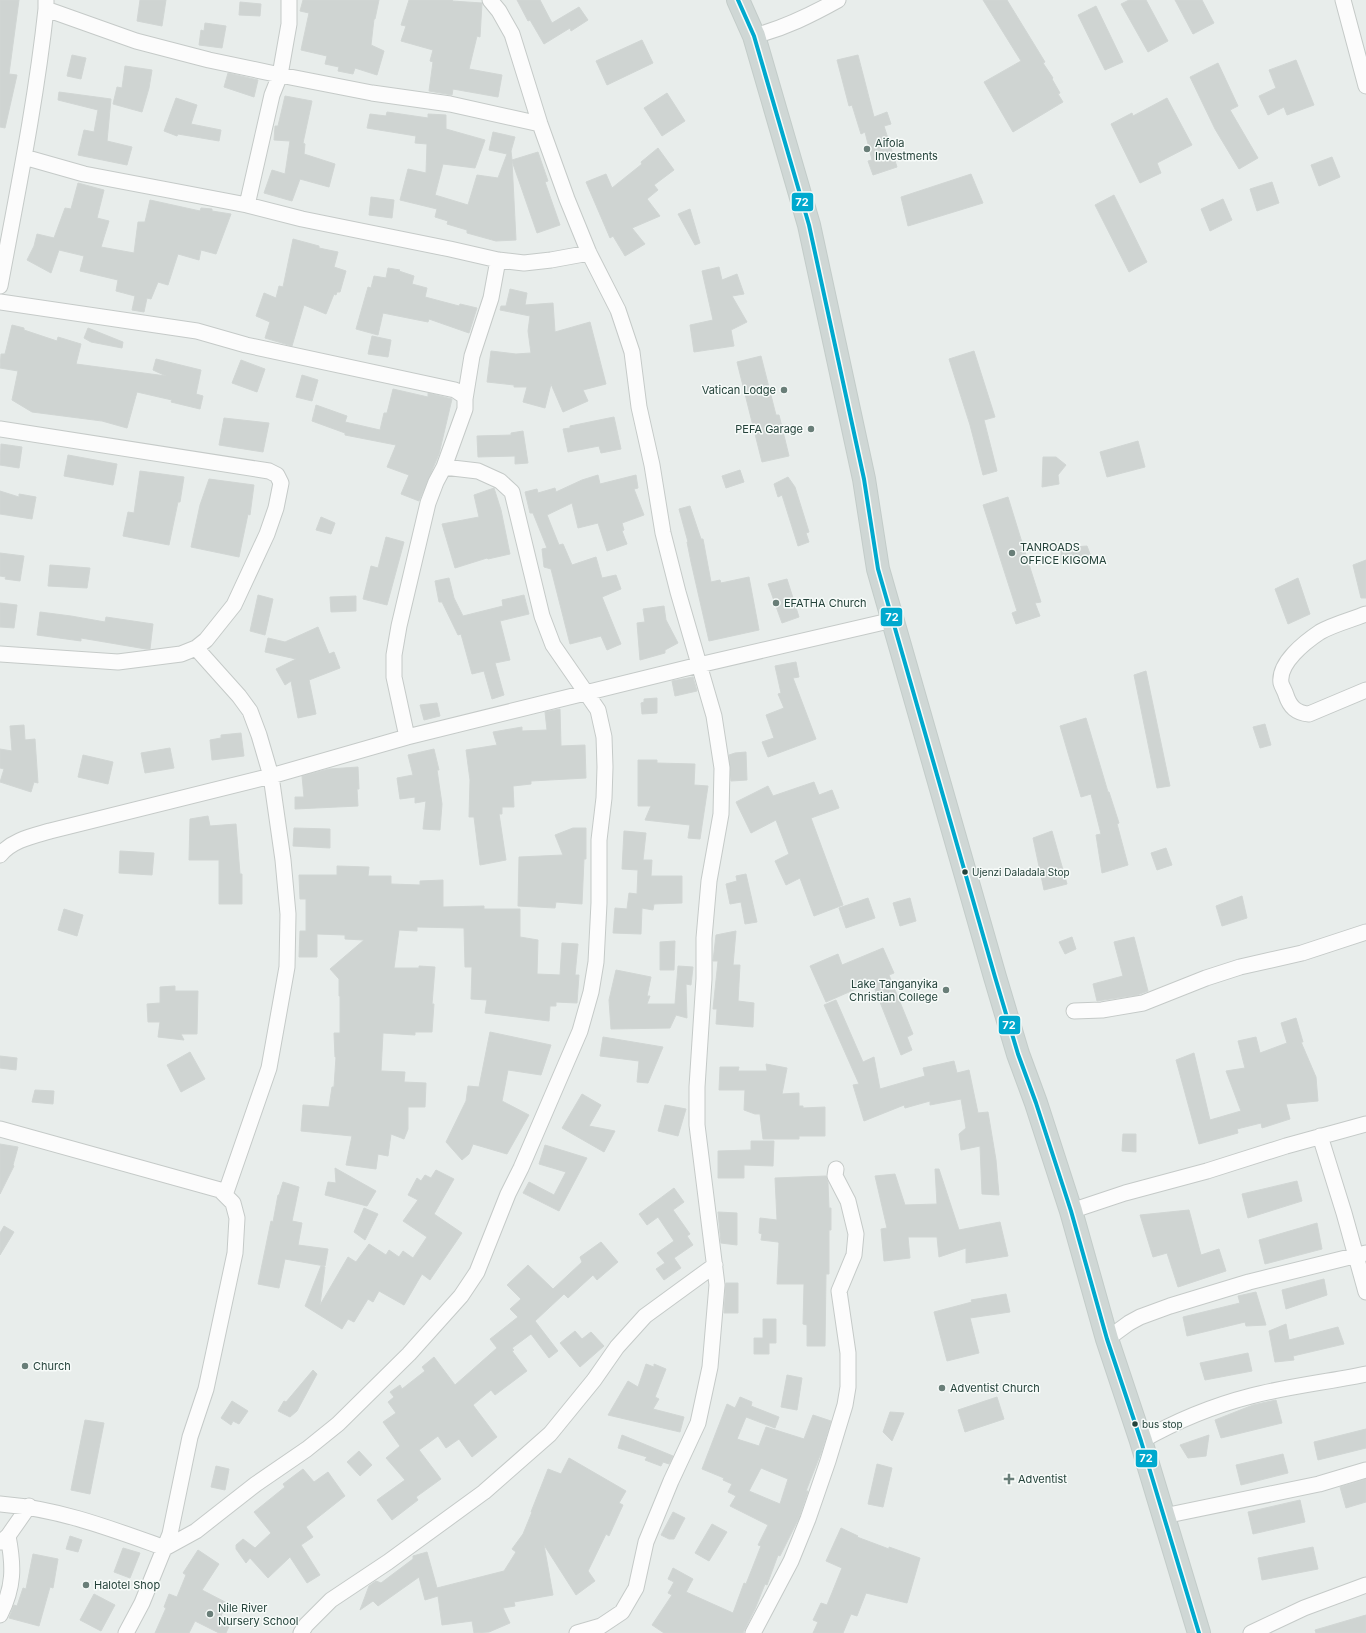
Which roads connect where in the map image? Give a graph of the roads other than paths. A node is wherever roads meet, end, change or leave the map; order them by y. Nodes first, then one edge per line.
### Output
1 (289, 0) edge
2 (490, 0) edge
3 (738, 0) edge
4 (838, 0) edge
5 (1343, 0) edge
6 (46, 5) edge
7 (754, 36) junction
8 (1361, 44) edge
9 (280, 75) junction
10 (1366, 86) edge
11 (540, 124) junction
12 (24, 157) junction
13 (247, 205) junction
14 (589, 252) junction
15 (498, 260) junction
16 (0, 286) edge
17 (0, 302) edge
18 (465, 399) junction
19 (0, 428) edge
20 (444, 467) junction
21 (1366, 614) edge
22 (893, 620) junction
23 (196, 648) junction
24 (0, 654) edge
25 (699, 665) junction
26 (1366, 690) edge
27 (586, 693) junction
28 (407, 737) junction
29 (271, 776) junction
30 (1, 852) edge
31 (1366, 932) edge
32 (1074, 1011) dead end
33 (1366, 1124) edge
34 (0, 1129) edge
35 (1320, 1136) junction
36 (836, 1169) dead end
37 (225, 1195) junction
38 (1071, 1211) junction
39 (1361, 1254) edge
40 (715, 1265) junction
41 (1366, 1292) edge
42 (1107, 1339) junction
43 (1366, 1374) edge
44 (1141, 1441) junction
45 (1366, 1470) edge
46 (0, 1504) edge
47 (28, 1506) junction
48 (1164, 1516) junction
49 (4, 1539) edge
50 (165, 1548) junction
51 (1366, 1585) edge
52 (0, 1616) edge
53 (126, 1633) edge
54 (301, 1633) edge
55 (577, 1633) edge
56 (753, 1633) edge
57 (1199, 1633) edge
58 (1251, 1633) edge

1 - 9 street
2 - 11 street
3 - 7 main road
4 - 7 street
5 - 8 street
6 - 9 street
6 - 12 street
7 - 22 main road
8 - 10 street
9 - 11 street
9 - 13 street
11 - 14 street
12 - 13 street
12 - 16 street
13 - 15 street
14 - 15 street
14 - 25 street
15 - 18 street
17 - 18 street
18 - 20 street
19 - 23 street
20 - 27 street
20 - 28 street
21 - 26 street
22 - 25 street
22 - 38 main road
23 - 24 street
23 - 29 street
25 - 27 street
25 - 40 street
27 - 28 street
27 - 50 street
28 - 29 street
29 - 30 street
29 - 37 street
31 - 32 street
33 - 35 street
34 - 37 street
35 - 38 street
35 - 39 street
36 - 56 street
37 - 50 street
38 - 42 main road
39 - 41 street
39 - 42 street
40 - 54 street
40 - 55 street
42 - 44 main road
43 - 44 street
44 - 48 main road
45 - 48 street
46 - 47 street
47 - 49 street
47 - 50 street
48 - 57 main road
49 - 52 street
50 - 53 street
51 - 58 street

